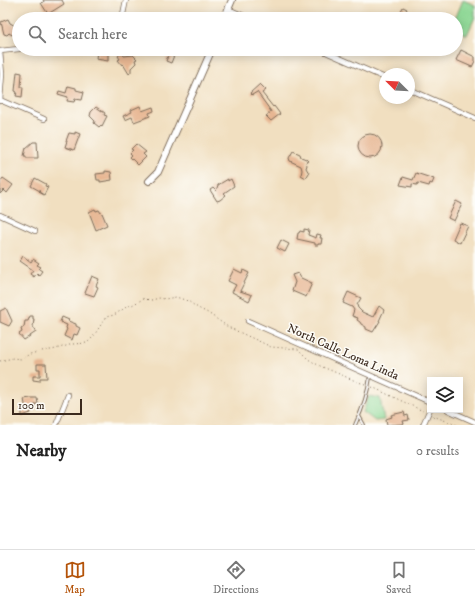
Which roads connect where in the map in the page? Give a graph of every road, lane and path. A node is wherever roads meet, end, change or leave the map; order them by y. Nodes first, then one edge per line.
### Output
1 (126, 0) edge
2 (232, 0) edge
3 (228, 9) junction
4 (123, 12) edge
5 (227, 12) edge
6 (235, 12) edge
7 (12, 49) edge
8 (0, 51) edge
9 (209, 56) edge
10 (335, 56) edge
11 (379, 75) edge
12 (415, 92) edge
13 (0, 100) edge
14 (475, 118) edge
15 (44, 119) dead end
16 (149, 181) dead end
17 (0, 215) edge
18 (35, 231) dead end
19 (248, 321) dead end
20 (0, 361) edge
21 (370, 376) junction
22 (369, 386) junction
23 (68, 395) dead end
24 (427, 401) edge
25 (427, 410) edge
26 (428, 413) edge
27 (433, 413) edge
28 (455, 413) edge
29 (359, 416) junction
30 (475, 422) edge
31 (56, 425) edge
32 (355, 425) edge
33 (364, 425) edge
34 (423, 425) edge
35 (457, 425) edge

1 - 4 street
2 - 3 street
3 - 5 street
3 - 6 street
7 - 8 street
8 - 13 street
9 - 16 street
10 - 11 street
12 - 14 street
13 - 15 street
17 - 18 street
19 - 21 street, North Calle Loma Linda
20 - 22 path
21 - 22 lane
21 - 24 street, North Calle Loma Linda
22 - 25 path
22 - 29 lane
23 - 31 street
26 - 34 street
27 - 35 path
28 - 30 street
29 - 32 lane
29 - 33 lane

